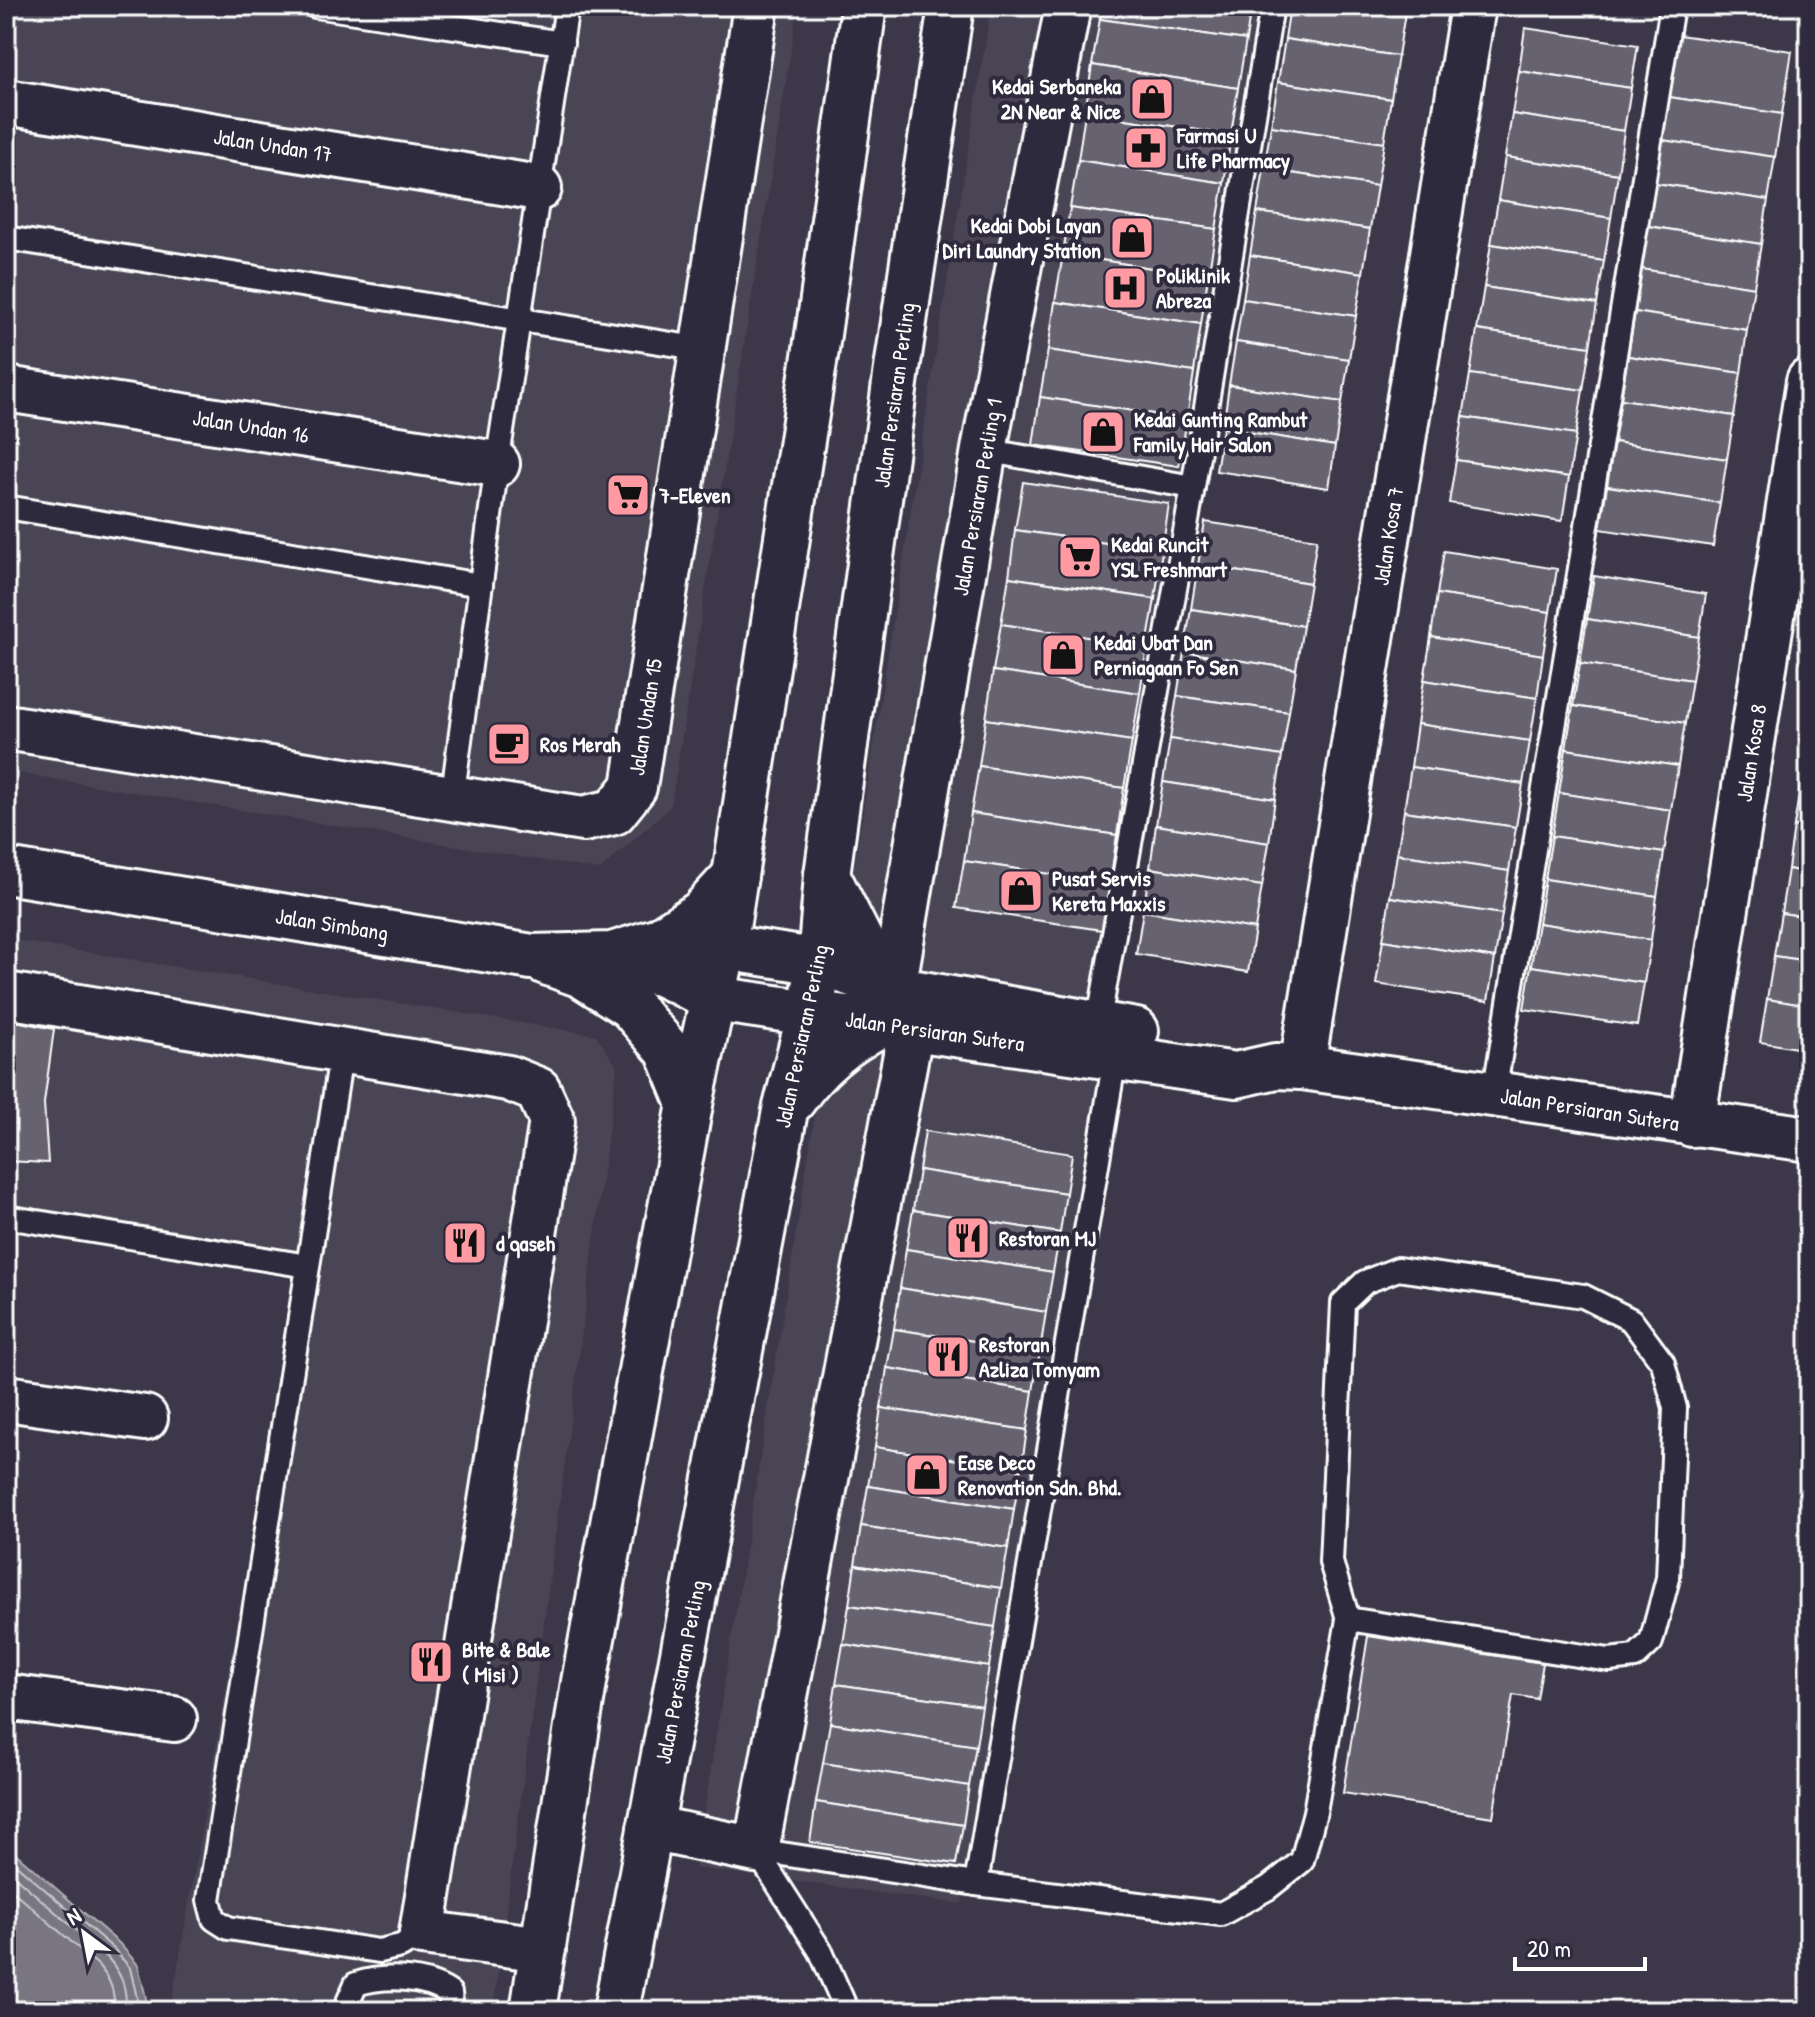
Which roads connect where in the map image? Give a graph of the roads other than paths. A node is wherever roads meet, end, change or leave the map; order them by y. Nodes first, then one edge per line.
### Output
1 (315, 6) edge
2 (567, 6) edge
3 (756, 6) edge
4 (864, 6) edge
5 (951, 6) edge
6 (1068, 6) edge
7 (1272, 6) edge
8 (1473, 6) edge
9 (1672, 6) edge
10 (562, 43) junction
11 (6, 102) edge
12 (539, 188) junction
13 (6, 238) edge
14 (521, 319) junction
15 (703, 349) junction
16 (1809, 381) edge
17 (6, 389) edge
18 (984, 450) junction
19 (497, 464) junction
20 (1193, 487) junction
21 (6, 507) edge
22 (481, 585) junction
23 (6, 727) edge
24 (452, 800) junction
25 (6, 871) edge
26 (827, 875) junction
27 (735, 876) junction
28 (724, 947) junction
29 (532, 957) junction
30 (820, 962) junction
31 (660, 973) junction
32 (6, 995) edge
33 (714, 999) junction
34 (810, 1013) junction
35 (895, 1013) junction
36 (1106, 1041) junction
37 (342, 1049) junction
38 (1289, 1066) junction
39 (1494, 1094) junction
40 (690, 1104) junction
41 (785, 1111) junction
42 (1692, 1124) junction
43 (1809, 1139) edge
44 (6, 1217) edge
45 (308, 1266) junction
46 (6, 1398) edge
47 (145, 1418) dead end
48 (1348, 1619) junction
49 (6, 1697) edge
50 (174, 1719) dead end
51 (650, 1828) junction
52 (756, 1850) junction
53 (976, 1884) junction
54 (422, 1933) junction
55 (543, 1949) junction
56 (344, 2011) edge
57 (452, 2011) edge
58 (533, 2011) edge
59 (616, 2011) edge
60 (847, 2011) edge

1 - 10 lane
2 - 10 lane
3 - 15 street, Jalan Undan 15
4 - 27 street
5 - 26 street, Jalan Persiaran Perling
6 - 18 street, Jalan Persiaran Perling 1
7 - 20 lane
8 - 38 street, Jalan Kosa 7
9 - 39 lane
10 - 12 lane
11 - 12 street, Jalan Undan 17
12 - 14 lane
13 - 14 lane
14 - 15 lane
14 - 19 lane
15 - 24 street, Jalan Undan 15
16 - 42 street, Jalan Kosa 8
17 - 19 street, Jalan Undan 16
18 - 20 lane
18 - 35 street, Jalan Persiaran Perling 1
19 - 22 lane
20 - 36 lane
21 - 22 lane
22 - 24 lane
23 - 24 street, Jalan Undan 15
25 - 29 street, Jalan Simbang
26 - 30 street, Jalan Persiaran Perling
26 - 35 street
27 - 28 street
27 - 29 street
28 - 30 street, Jalan Persiaran Sutera
28 - 31 street
28 - 33 street
29 - 31 street, Jalan Simbang
29 - 40 street
30 - 34 street, Jalan Persiaran Perling
30 - 35 street, Jalan Persiaran Sutera
31 - 33 street, Jalan Persiaran Sutera
32 - 37 street
33 - 34 street, Jalan Persiaran Sutera
33 - 40 street
34 - 35 street, Jalan Persiaran Sutera
34 - 41 street, Jalan Persiaran Perling
35 - 36 street, Jalan Persiaran Sutera
35 - 41 street
35 - 52 street, Jalan Persiaran Perling 1
36 - 38 street, Jalan Persiaran Sutera
36 - 53 lane
37 - 45 lane
37 - 54 street
38 - 39 street, Jalan Persiaran Sutera
39 - 42 street, Jalan Persiaran Sutera
40 - 55 street
41 - 51 street, Jalan Persiaran Perling
42 - 43 street, Jalan Persiaran Sutera
44 - 45 lane
45 - 54 lane
46 - 47 street
48 - 48 lane
48 - 53 lane
49 - 50 street
51 - 52 street
51 - 59 street, Jalan Persiaran Perling
52 - 53 lane
52 - 60 lane
54 - 55 street
55 - 58 street
56 - 57 lane

